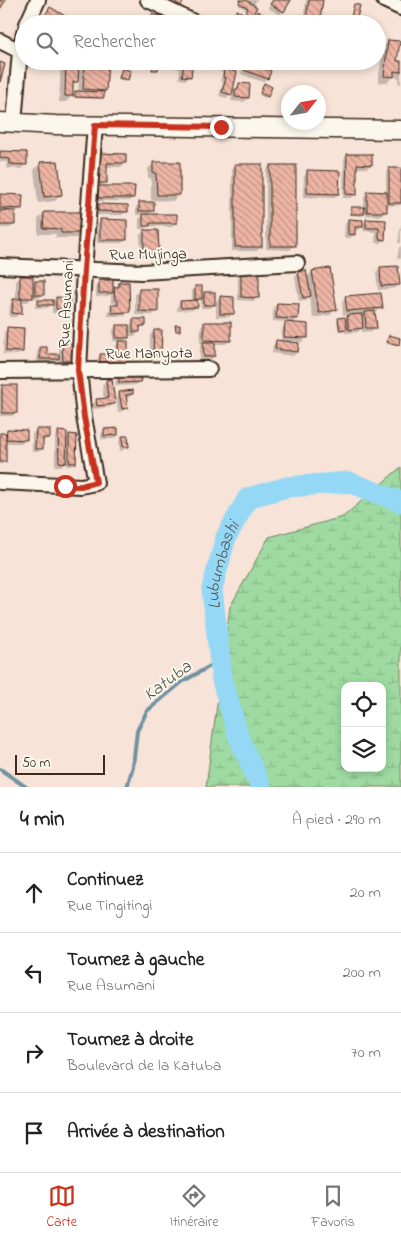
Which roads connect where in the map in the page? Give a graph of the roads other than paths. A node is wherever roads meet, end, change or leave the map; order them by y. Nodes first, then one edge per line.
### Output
1 (38, 0) edge
2 (148, 0) edge
3 (384, 0) edge
4 (401, 8) edge
5 (31, 15) edge
6 (179, 15) edge
7 (0, 41) edge
8 (15, 48) edge
9 (17, 70) edge
10 (7, 122) edge
11 (95, 125) junction
12 (401, 130) edge
13 (297, 263) dead end
14 (0, 266) edge
15 (84, 270) junction
16 (209, 369) dead end
17 (78, 370) junction
18 (0, 371) edge
19 (0, 482) edge

1 - 5 street
2 - 6 street
3 - 4 street
7 - 8 street
9 - 10 street
10 - 11 street
11 - 12 street
11 - 15 street, Rue Asumani
13 - 15 street, Rue Mujinga
14 - 15 street, Rue Mujinga
15 - 17 street, Rue Asumani
16 - 17 street, Rue Manyota
17 - 18 street, Rue Manyota
17 - 19 street, Rue Asumani

